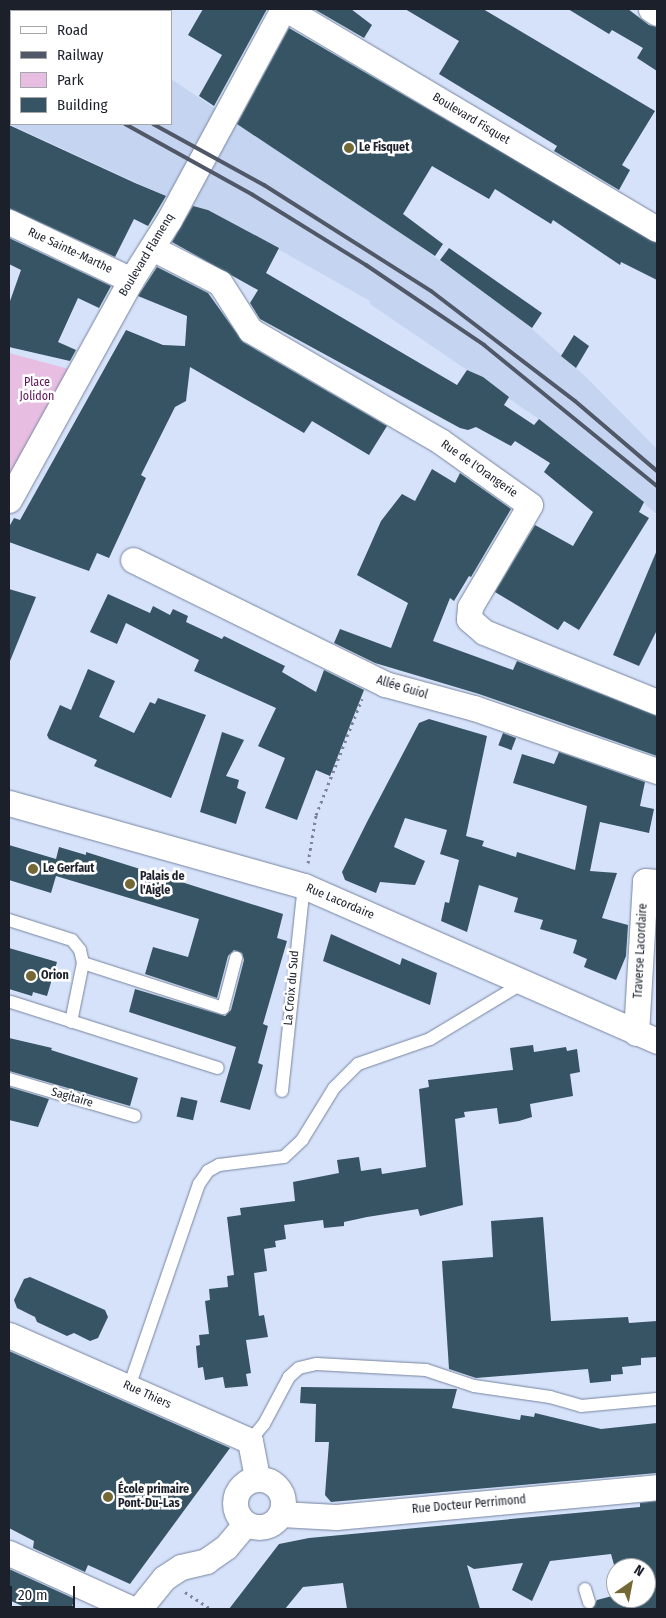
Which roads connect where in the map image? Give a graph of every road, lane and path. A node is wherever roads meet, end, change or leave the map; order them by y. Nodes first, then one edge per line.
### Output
1 (284, 9) edge
2 (651, 9) edge
3 (657, 12) edge
4 (9, 222) edge
5 (657, 229) edge
6 (152, 248) junction
7 (131, 280) junction
8 (13, 485) edge
9 (134, 560) dead end
10 (371, 678) junction
11 (657, 702) edge
12 (657, 771) edge
13 (9, 803) edge
14 (657, 882) edge
15 (304, 886) junction
16 (9, 920) edge
17 (236, 958) dead end
18 (83, 963) junction
19 (523, 983) junction
20 (11, 1002) dead end
21 (71, 1022) junction
22 (647, 1037) edge
23 (218, 1068) dead end
24 (9, 1079) edge
25 (282, 1090) dead end
26 (136, 1116) dead end
27 (9, 1335) edge
28 (129, 1387) junction
29 (657, 1400) edge
30 (250, 1441) junction
31 (257, 1478) junction
32 (657, 1487) edge
33 (281, 1514) junction
34 (245, 1524) junction
35 (9, 1553) edge
36 (164, 1578) junction
37 (585, 1589) dead end
38 (589, 1602) dead end
39 (132, 1609) edge
40 (139, 1609) edge
41 (212, 1609) edge

1 - 5 street, Boulevard Fisquet
1 - 6 street, Boulevard Flamenq
2 - 3 street
4 - 7 street, Rue Sainte-Marthe
6 - 7 street, Boulevard Flamenq
6 - 11 street, Rue de l'Orangerie
7 - 8 street, Boulevard Flamenq
9 - 10 street, Allée Guiol
10 - 12 street, Allée Guiol
10 - 15 path
13 - 15 street, Rue Lacordaire
14 - 22 street, Traverse Lacordaire
15 - 19 street, Rue Lacordaire
15 - 25 lane, La Croix du Sud
16 - 18 lane
17 - 18 lane
18 - 21 lane
19 - 22 street, Rue Lacordaire
19 - 28 lane
20 - 21 lane
21 - 23 lane
24 - 26 lane, Sagitaire
27 - 28 street, Rue Thiers
28 - 30 street, Rue Thiers
29 - 30 lane
30 - 31 street
31 - 33 street
31 - 34 street
32 - 33 street, Rue Docteur Perrimond
33 - 34 street
34 - 36 street
35 - 39 street
36 - 40 street
36 - 41 path
37 - 38 lane

